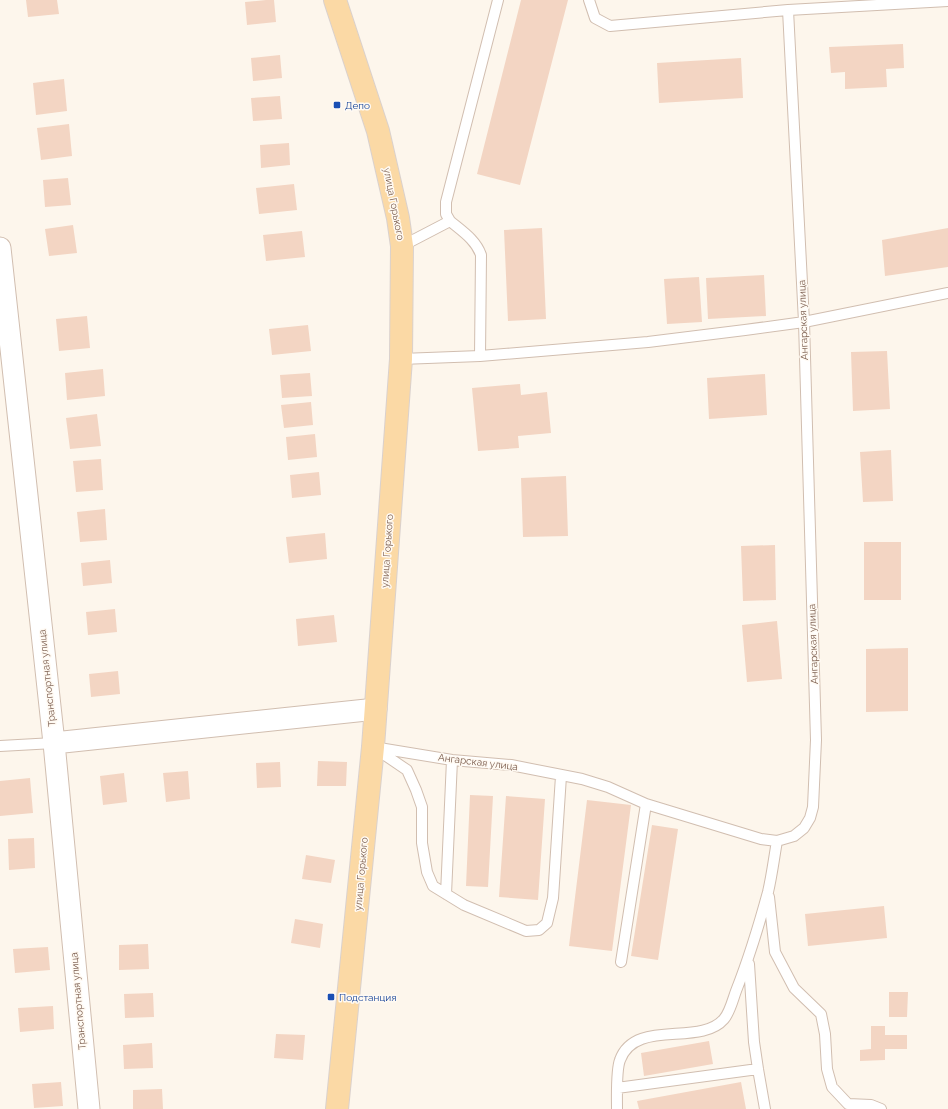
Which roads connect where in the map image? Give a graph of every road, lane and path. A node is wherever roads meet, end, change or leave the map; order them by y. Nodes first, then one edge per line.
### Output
1 (335, 0) edge
2 (498, 0) edge
3 (589, 0) edge
4 (948, 1) edge
5 (788, 10) junction
6 (450, 221) junction
7 (402, 246) junction
8 (0, 248) edge
9 (948, 293) edge
10 (804, 322) junction
11 (480, 356) junction
12 (401, 359) junction
13 (376, 709) junction
14 (54, 743) junction
15 (0, 746) edge
16 (373, 747) junction
17 (452, 760) junction
18 (561, 776) junction
19 (646, 804) junction
20 (777, 841) junction
21 (768, 891) junction
22 (446, 894) junction
23 (748, 960) junction
24 (620, 962) dead end
25 (758, 1069) junction
26 (617, 1088) junction
27 (89, 1109) edge
28 (337, 1109) edge
29 (617, 1109) edge
30 (765, 1109) edge
31 (881, 1109) edge

1 - 7 main road, улица Горького
2 - 6 lane
3 - 5 lane
4 - 5 lane
5 - 10 lane, Ангарская улица
6 - 7 lane
6 - 11 lane
7 - 12 main road, улица Горького
8 - 14 street, Транспортная улица
9 - 10 lane
10 - 11 lane
10 - 20 lane, Ангарская улица
11 - 12 lane
12 - 13 main road, улица Горького
13 - 14 street
13 - 16 main road, улица Горького
14 - 15 lane
14 - 27 street, Транспортная улица
16 - 17 lane, Ангарская улица
16 - 22 lane
16 - 28 main road, улица Горького
17 - 18 lane, Ангарская улица
17 - 22 lane
18 - 19 lane, Ангарская улица
18 - 22 lane
19 - 20 lane, Ангарская улица
19 - 24 lane
20 - 21 lane
21 - 23 lane
21 - 31 lane
23 - 25 lane
23 - 26 lane
25 - 26 lane
25 - 30 lane
26 - 29 lane

